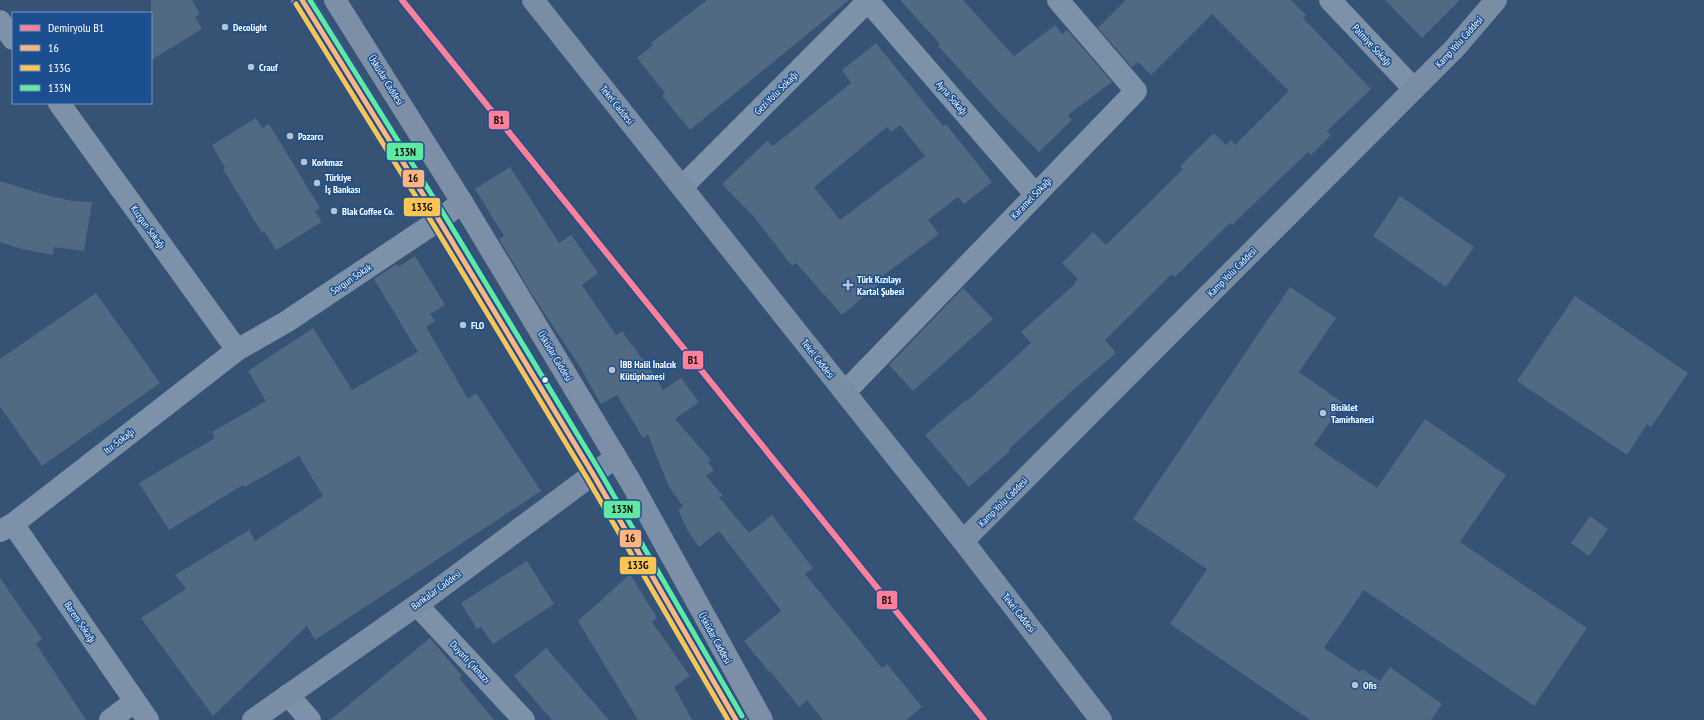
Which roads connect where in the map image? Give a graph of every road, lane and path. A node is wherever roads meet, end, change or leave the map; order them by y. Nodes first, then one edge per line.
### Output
1 (302, 0) edge
2 (335, 0) edge
3 (533, 0) edge
4 (1058, 0) edge
5 (1330, 0) edge
6 (1496, 0) edge
7 (869, 1) edge
8 (0, 21) edge
9 (12, 38) edge
10 (1414, 89) junction
11 (60, 104) edge
12 (682, 187) junction
13 (1035, 194) junction
14 (462, 202) junction
15 (439, 220) junction
16 (237, 350) junction
17 (845, 392) junction
18 (616, 457) junction
19 (593, 474) junction
20 (6, 527) edge
21 (963, 541) junction
22 (417, 605) junction
23 (288, 694) junction
24 (134, 702) junction
25 (110, 720) edge
26 (148, 720) edge
27 (253, 720) edge
28 (310, 720) edge
29 (524, 720) edge
30 (736, 720) edge
31 (762, 720) edge
32 (1101, 720) edge

1 - 15 main road
2 - 14 main road, Üsküdar Caddesi
3 - 12 street, Tekel Caddesi
4 - 13 street, Karamel Sokağı
5 - 10 street, Palmiye Sokağı
6 - 10 street, Kamp Yolu Caddesi
7 - 12 street, Gezi Yolu Sokağı
7 - 13 street, Ayna Sokağı
8 - 9 street
10 - 21 street, Kamp Yolu Caddesi
11 - 16 street, Kuzgun Sokağı
12 - 17 street, Tekel Caddesi
13 - 17 street, Karamel Sokağı
14 - 15 street, Sorgun Sokak
14 - 18 main road, Üsküdar Caddesi
15 - 16 street, Sorgun Sokak
15 - 19 main road
16 - 20 street, Itır Sokağı
17 - 21 street, Tekel Caddesi
18 - 19 street, Bankalar Caddesi
18 - 31 main road, Üsküdar Caddesi
19 - 22 street, Bankalar Caddesi
19 - 30 main road
20 - 24 street, Barem Sokağı
21 - 32 street, Tekel Caddesi
22 - 23 street, Bankalar Caddesi
22 - 29 street, Duyarlı Çıkmazı
23 - 27 street, Bankalar Caddesi
23 - 28 street
24 - 25 street
24 - 26 street, Barem Sokağı

